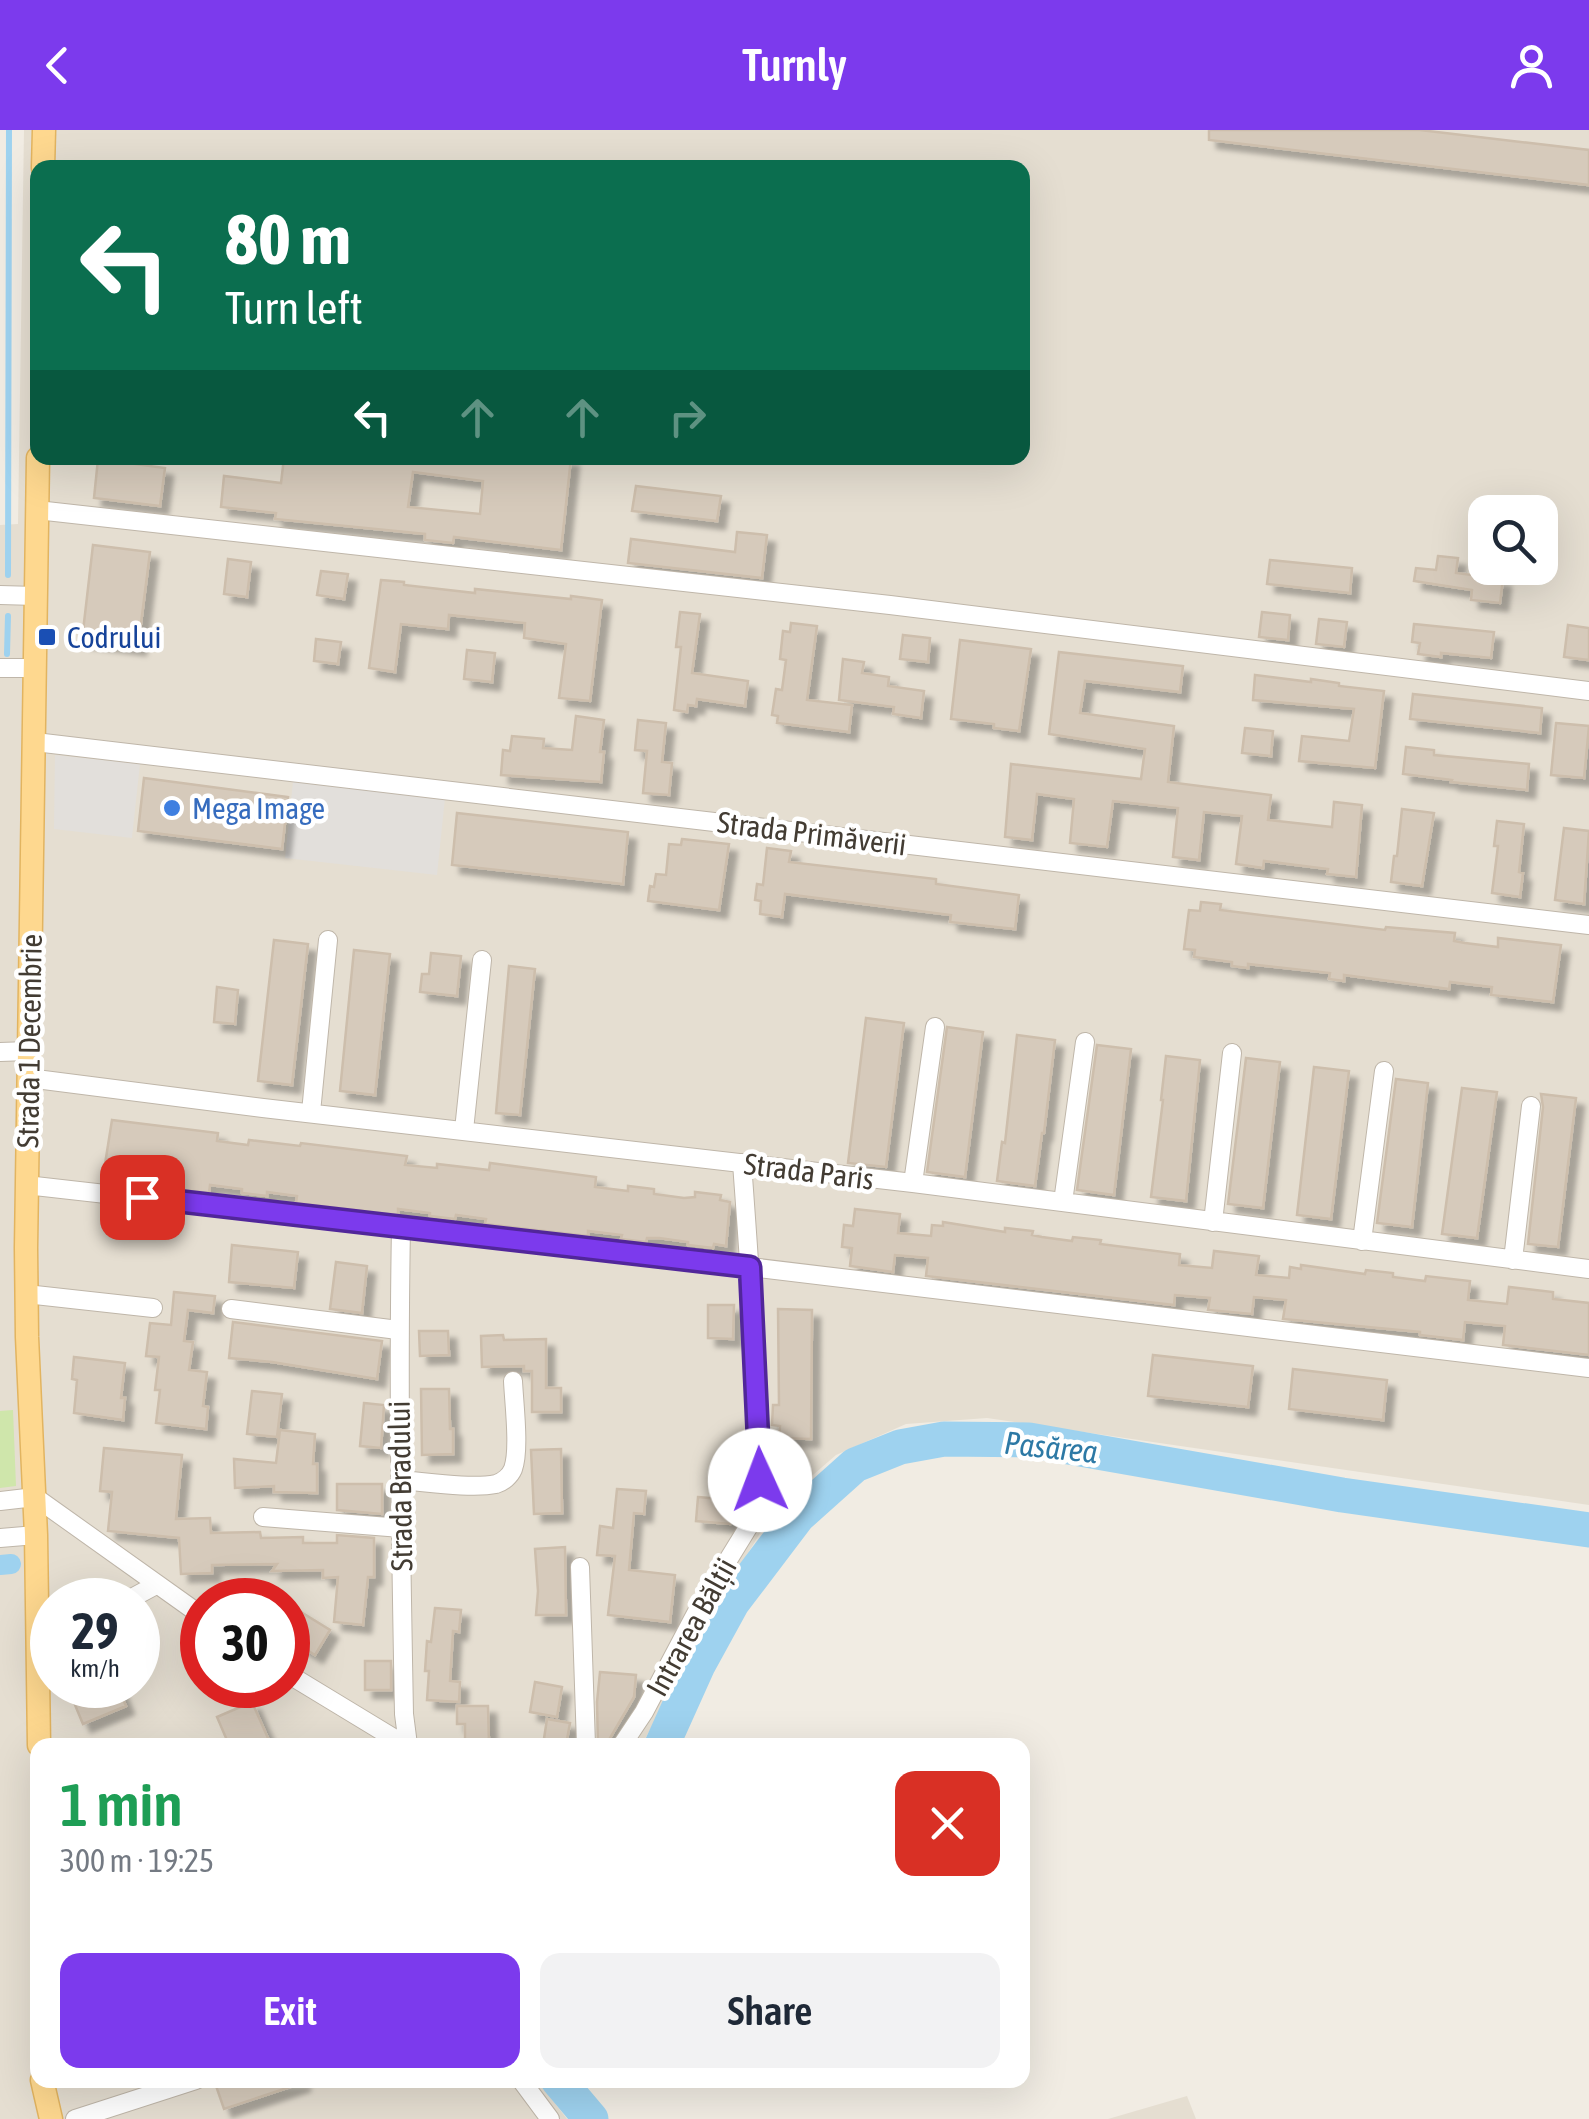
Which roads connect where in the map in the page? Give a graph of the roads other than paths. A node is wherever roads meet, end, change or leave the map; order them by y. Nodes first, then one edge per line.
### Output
1 (44, 130) edge
2 (43, 160) edge
3 (38, 465) edge
4 (37, 510) junction
5 (0, 595) edge
6 (36, 596) junction
7 (0, 668) edge
8 (36, 668) junction
9 (1589, 691) edge
10 (35, 742) junction
11 (1589, 924) edge
12 (328, 940) dead end
13 (482, 960) dead end
14 (935, 1027) dead end
15 (1086, 1042) dead end
16 (12, 1051) edge
17 (1232, 1053) dead end
18 (1384, 1071) dead end
19 (28, 1078) junction
20 (1531, 1106) dead end
21 (311, 1112) junction
22 (464, 1130) junction
23 (742, 1163) junction
24 (913, 1183) junction
25 (26, 1185) junction
26 (1063, 1202) junction
27 (1213, 1222) junction
28 (401, 1228) junction
29 (1362, 1241) junction
30 (1513, 1260) junction
31 (750, 1267) junction
32 (1589, 1269) edge
33 (26, 1294) junction
34 (154, 1308) dead end
35 (231, 1309) dead end
36 (398, 1330) junction
37 (1589, 1368) edge
38 (514, 1382) dead end
39 (400, 1480) junction
40 (35, 1497) junction
41 (0, 1501) edge
42 (263, 1518) dead end
43 (401, 1528) junction
44 (36, 1536) junction
45 (0, 1538) edge
46 (580, 1567) dead end
47 (40, 1578) edge
48 (146, 1578) edge
49 (310, 1687) edge
50 (42, 1708) edge
51 (39, 1738) edge
52 (395, 1738) edge
53 (406, 1738) edge
54 (586, 1738) edge
55 (627, 1738) edge
56 (44, 2088) edge
57 (171, 2088) edge
58 (527, 2088) edge
59 (52, 2119) edge
60 (75, 2119) edge
61 (550, 2119) edge

1 - 2 main road
3 - 4 main road, Strada 1 Decembrie
4 - 6 main road, Strada 1 Decembrie
4 - 9 street
5 - 6 street
6 - 8 main road, Strada 1 Decembrie
7 - 8 street
8 - 10 main road, Strada 1 Decembrie
10 - 11 street, Strada Primăverii
10 - 16 main road, Strada 1 Decembrie
12 - 21 street
13 - 22 street
14 - 24 street
15 - 26 street
16 - 19 main road, Strada 1 Decembrie
17 - 27 street
18 - 29 street
19 - 21 street, Strada Paris
19 - 25 main road, Strada 1 Decembrie
20 - 30 street
21 - 22 street, Strada Paris
22 - 23 street, Strada Paris
23 - 24 street, Strada Paris
23 - 31 street, Intrarea Bălții
24 - 26 street, Strada Paris
25 - 28 street
25 - 33 main road, Strada 1 Decembrie
26 - 27 street, Strada Paris
27 - 29 street, Strada Paris
28 - 31 street
28 - 36 street, Strada Bradului
29 - 30 street, Strada Paris
30 - 32 street, Strada Paris
31 - 37 street
31 - 55 street, Intrarea Bălții
33 - 34 street
33 - 40 main road, Strada 1 Decembrie
35 - 36 street
36 - 39 street, Strada Bradului
38 - 39 street
39 - 43 street, Strada Bradului
40 - 41 street
40 - 44 main road, Strada 1 Decembrie
40 - 48 street
42 - 43 street
43 - 53 street, Strada Bradului
44 - 45 street
44 - 47 main road, Strada 1 Decembrie
46 - 54 street
49 - 52 street
50 - 51 main road, Strada 1 Decembrie
56 - 59 main road
57 - 60 street
58 - 61 street

